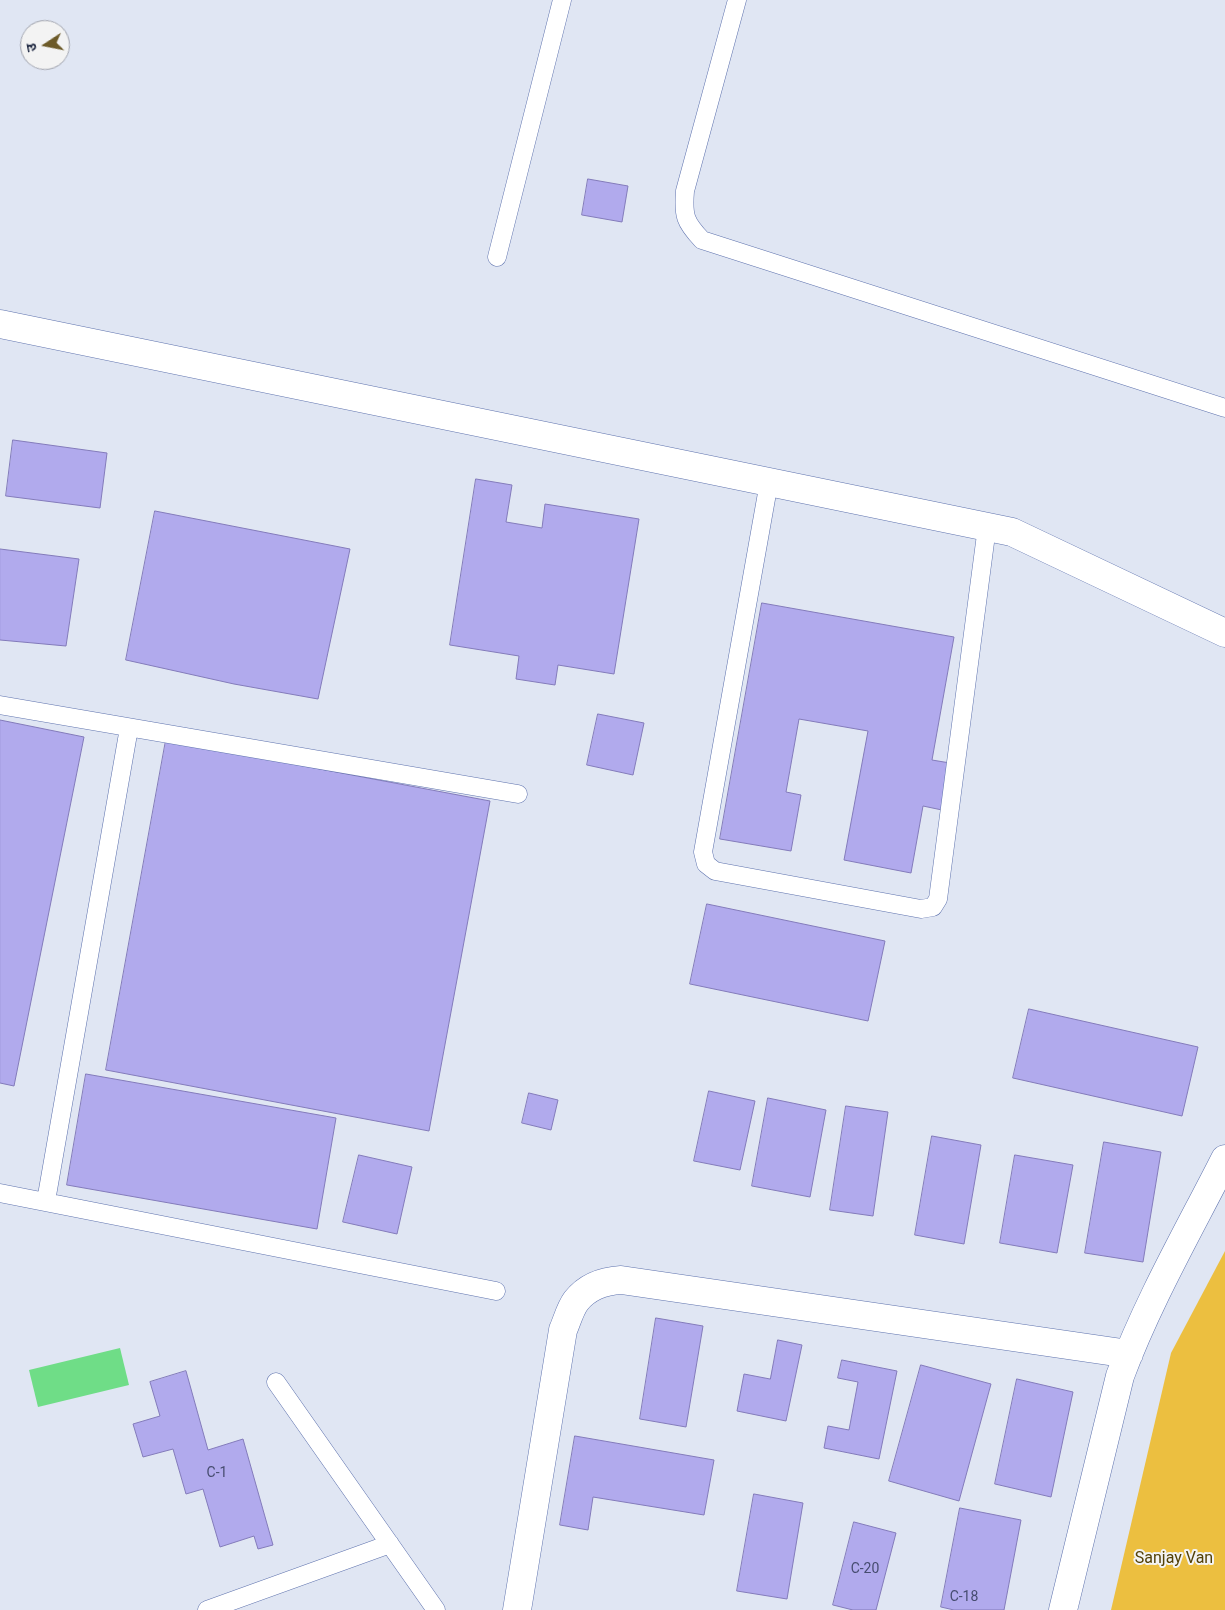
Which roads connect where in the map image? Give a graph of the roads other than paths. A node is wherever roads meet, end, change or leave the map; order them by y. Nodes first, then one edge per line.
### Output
1 (562, 0) edge
2 (737, 0) edge
3 (496, 257) dead end
4 (0, 324) edge
5 (1225, 408) edge
6 (769, 482) junction
7 (987, 527) junction
8 (1225, 633) edge
9 (0, 705) edge
10 (129, 728) junction
11 (518, 794) dead end
12 (1225, 1159) edge
13 (0, 1192) edge
14 (46, 1201) junction
15 (496, 1290) dead end
16 (1129, 1354) junction
17 (276, 1382) dead end
18 (390, 1544) junction
19 (207, 1610) edge
20 (436, 1610) edge
21 (517, 1610) edge
22 (1063, 1610) edge

1 - 3 lane
2 - 5 lane
4 - 6 street
6 - 7 street
6 - 7 lane
7 - 8 street
9 - 10 lane
10 - 11 lane
10 - 14 lane
12 - 16 street
13 - 14 lane
14 - 15 lane
16 - 21 street
16 - 22 street
17 - 18 lane
18 - 19 lane
18 - 20 lane

